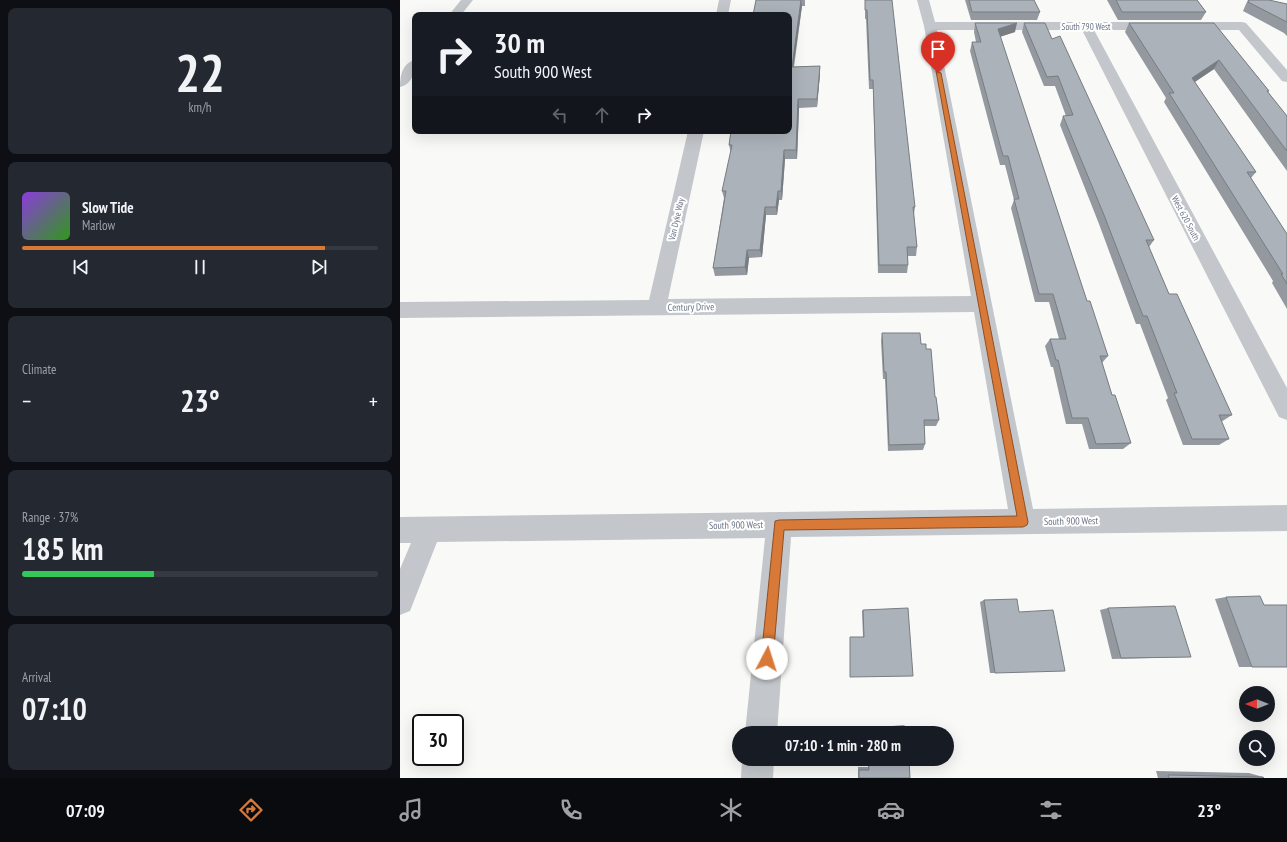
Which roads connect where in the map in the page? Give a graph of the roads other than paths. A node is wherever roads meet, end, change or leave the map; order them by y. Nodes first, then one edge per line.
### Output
1 (467, 0) edge
2 (725, 0) edge
3 (923, 0) edge
4 (457, 12) edge
5 (723, 12) edge
6 (930, 26) junction
7 (1086, 26) junction
8 (412, 68) edge
9 (1287, 78) edge
10 (400, 83) edge
11 (695, 134) edge
12 (982, 304) junction
13 (657, 307) junction
14 (400, 310) edge
15 (1287, 410) edge
16 (1287, 518) edge
17 (1023, 522) junction
18 (779, 525) junction
19 (430, 529) junction
20 (400, 530) edge
21 (400, 601) edge
22 (762, 726) edge
23 (758, 766) edge
24 (757, 778) edge

1 - 4 street
2 - 5 street
3 - 6 street
6 - 7 street, South 790 West
6 - 12 street
7 - 9 street, South 790 West
7 - 15 street, West 620 South
8 - 10 street
11 - 13 street, Van Dyke Way
12 - 13 street, Century Drive
12 - 17 street
13 - 14 street, Century Drive
16 - 17 street, South 900 West
17 - 18 street, South 900 West
18 - 19 street, South 900 West
18 - 22 street
19 - 20 street, South 900 West
19 - 21 street
23 - 24 street

